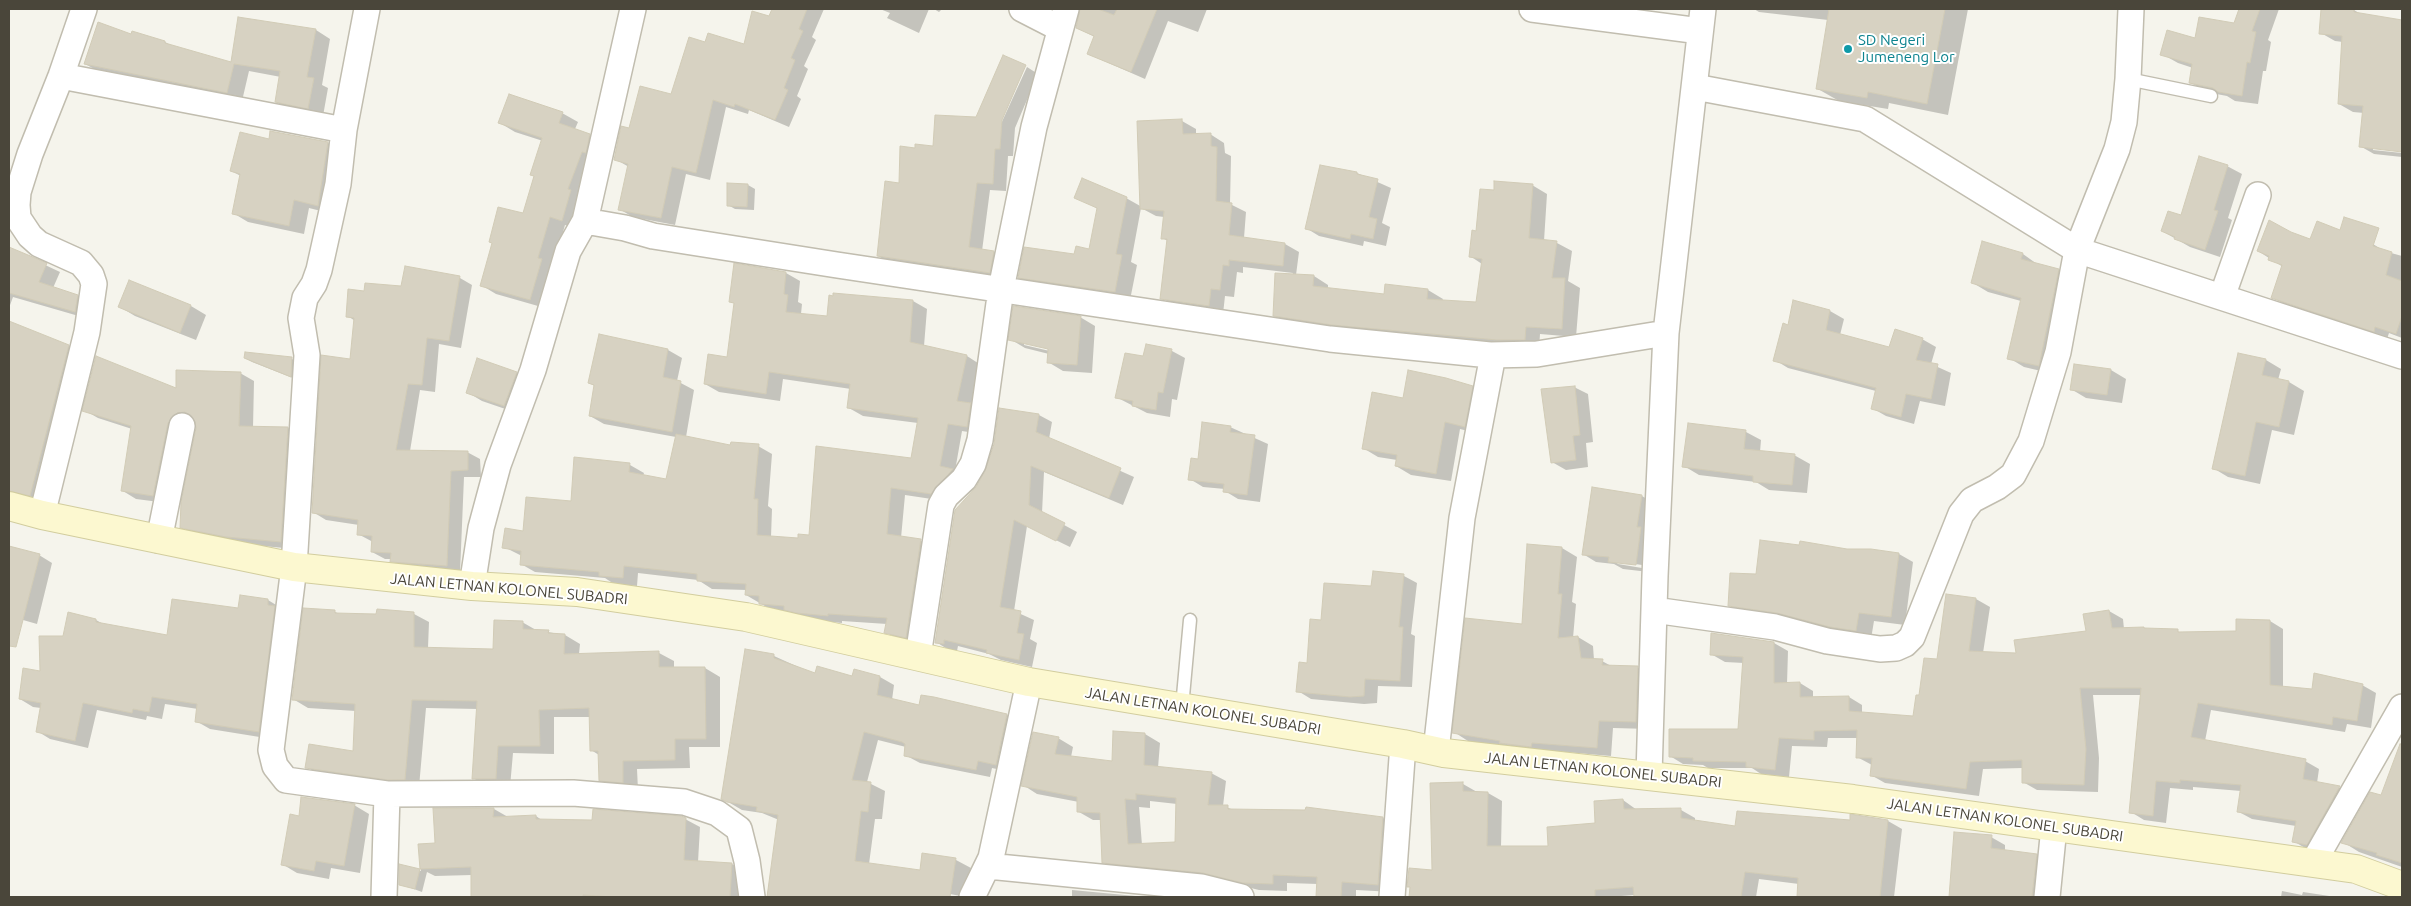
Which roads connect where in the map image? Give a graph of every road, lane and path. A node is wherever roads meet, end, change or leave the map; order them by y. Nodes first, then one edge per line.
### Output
1 (84, 9) edge
2 (367, 9) edge
3 (633, 9) edge
4 (1022, 9) edge
5 (1532, 9) edge
6 (2131, 9) edge
7 (1063, 18) edge
8 (1702, 20) edge
9 (61, 76) junction
10 (2128, 79) junction
11 (1695, 87) junction
12 (2211, 96) dead end
13 (344, 130) junction
14 (2258, 195) dead end
15 (585, 222) junction
16 (2078, 250) junction
17 (1001, 289) junction
18 (2222, 297) junction
19 (1666, 333) junction
20 (1493, 355) junction
21 (2402, 356) edge
22 (182, 426) dead end
23 (9, 506) edge
24 (42, 515) junction
25 (159, 540) junction
26 (294, 567) junction
27 (472, 586) junction
28 (1654, 610) junction
29 (1190, 620) dead end
30 (918, 656) junction
31 (1028, 682) junction
32 (1182, 707) junction
33 (2402, 707) edge
34 (1403, 744) junction
35 (1436, 751) junction
36 (1650, 775) junction
37 (387, 794) junction
38 (2054, 827) junction
39 (2313, 863) junction
40 (988, 866) junction
41 (2402, 886) edge
42 (384, 897) edge
43 (752, 897) edge
44 (972, 897) edge
45 (1241, 897) edge
46 (1392, 897) edge
47 (2047, 897) edge

1 - 9 street
2 - 13 street
3 - 15 street
4 - 7 street
5 - 8 street
6 - 10 street
7 - 17 street
8 - 11 street
9 - 13 street
9 - 24 street
10 - 12 lane
10 - 16 street
11 - 16 street
11 - 19 street
13 - 26 street
14 - 18 street
15 - 17 street
15 - 27 street
16 - 18 street
16 - 28 street
17 - 20 street
17 - 30 street
18 - 21 street
19 - 20 street
19 - 28 street
20 - 35 street
22 - 25 street
23 - 24 main road, JALAN LETNAN KOLONEL SUBADRI
24 - 25 main road, JALAN LETNAN KOLONEL SUBADRI
25 - 26 main road, JALAN LETNAN KOLONEL SUBADRI
26 - 27 main road, JALAN LETNAN KOLONEL SUBADRI
26 - 37 street
27 - 30 main road, JALAN LETNAN KOLONEL SUBADRI
28 - 36 street
29 - 32 lane
30 - 31 main road, JALAN LETNAN KOLONEL SUBADRI
31 - 32 main road, JALAN LETNAN KOLONEL SUBADRI
31 - 40 street
32 - 34 main road, JALAN LETNAN KOLONEL SUBADRI
33 - 39 street
34 - 35 main road, JALAN LETNAN KOLONEL SUBADRI
34 - 46 street
35 - 36 main road, JALAN LETNAN KOLONEL SUBADRI
36 - 38 main road, JALAN LETNAN KOLONEL SUBADRI
37 - 42 street
37 - 43 street
38 - 39 main road, JALAN LETNAN KOLONEL SUBADRI
38 - 47 street
39 - 41 main road, JALAN LETNAN KOLONEL SUBADRI
40 - 44 street
40 - 45 street

